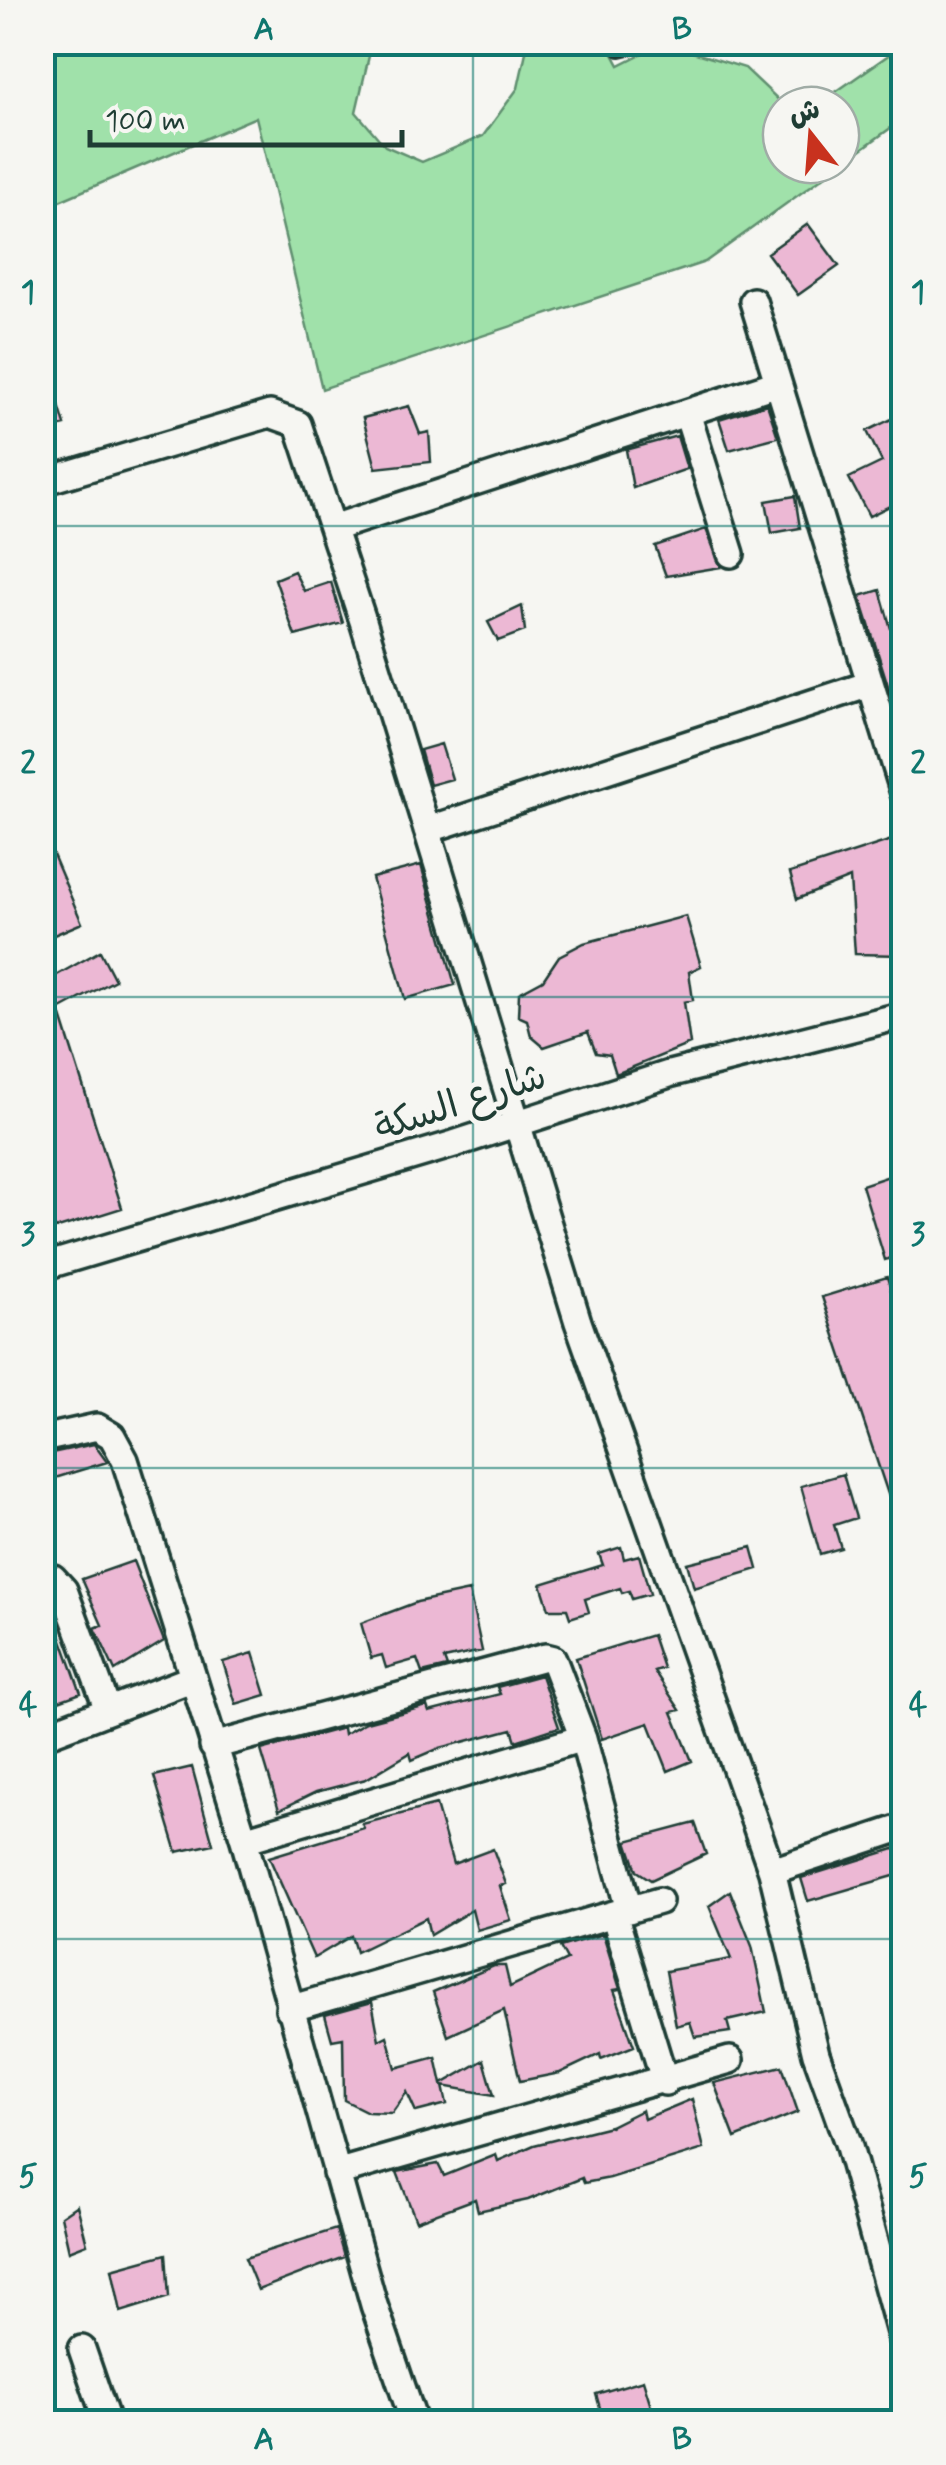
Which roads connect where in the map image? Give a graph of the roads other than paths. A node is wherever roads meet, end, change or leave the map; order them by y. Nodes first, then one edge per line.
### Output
1 (618, 42) edge
2 (646, 42) edge
3 (753, 301) dead end
4 (778, 384) junction
5 (688, 412) junction
6 (42, 482) edge
7 (332, 528) junction
8 (731, 554) dead end
9 (870, 684) junction
10 (904, 793) edge
11 (426, 830) junction
12 (904, 1015) edge
13 (516, 1123) junction
14 (42, 1267) edge
15 (42, 1439) edge
16 (42, 1578) edge
17 (191, 1679) junction
18 (108, 1710) junction
19 (42, 1736) edge
20 (583, 1738) junction
21 (213, 1746) junction
22 (904, 1827) edge
23 (244, 1840) junction
24 (772, 1871) junction
25 (659, 1901) dead end
26 (621, 1912) junction
27 (290, 2010) junction
28 (730, 2060) dead end
29 (665, 2082) junction
30 (336, 2173) junction
31 (904, 2347) edge
32 (82, 2350) dead end
33 (107, 2422) edge
34 (414, 2422) edge

1 - 2 lane
3 - 4 street
4 - 5 street
4 - 9 street
5 - 7 street
5 - 8 street
6 - 7 street
7 - 11 street
9 - 10 street
9 - 11 street
11 - 13 street
12 - 13 street, شارع السكة
13 - 14 street, شارع السكة
13 - 24 street
15 - 17 street
16 - 18 street
17 - 18 street
17 - 21 street
18 - 19 street
20 - 21 street
20 - 23 street
20 - 26 street
21 - 23 street
22 - 24 street
23 - 27 street
24 - 31 street
25 - 26 street
26 - 27 street
26 - 29 street
27 - 30 street
28 - 29 street
29 - 30 street
30 - 34 street
32 - 33 street

